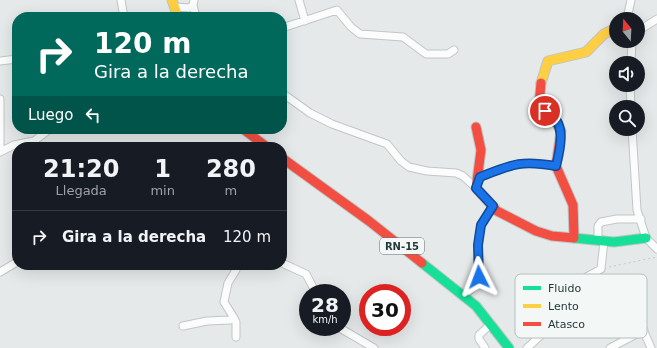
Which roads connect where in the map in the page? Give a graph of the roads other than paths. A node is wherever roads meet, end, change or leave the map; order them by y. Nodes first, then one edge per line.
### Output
1 (121, 0) edge
2 (299, 0) edge
3 (631, 0) edge
4 (173, 3) edge
5 (194, 3) edge
6 (123, 12) edge
7 (628, 12) edge
8 (657, 19) edge
9 (305, 21) junction
10 (287, 26) edge
11 (645, 27) edge
12 (609, 32) edge
13 (454, 50) dead end
14 (12, 59) edge
15 (0, 60) edge
16 (287, 97) edge
17 (0, 99) edge
18 (476, 127) dead end
19 (43, 134) edge
20 (249, 134) edge
21 (632, 136) edge
22 (29, 142) edge
23 (260, 142) edge
24 (12, 146) edge
25 (0, 152) edge
26 (287, 162) edge
27 (556, 166) junction
28 (480, 177) junction
29 (476, 188) junction
30 (493, 206) junction
31 (641, 219) junction
32 (574, 237) junction
33 (646, 238) junction
34 (601, 241) junction
35 (657, 249) edge
36 (12, 265) edge
37 (287, 265) edge
38 (236, 270) edge
39 (0, 272) edge
40 (592, 274) edge
41 (311, 284) edge
42 (464, 295) junction
43 (234, 318) junction
44 (491, 324) junction
45 (183, 326) dead end
46 (351, 335) edge
47 (236, 337) dead end
48 (536, 338) edge
49 (629, 338) edge
50 (647, 338) edge
51 (481, 347) edge
52 (374, 348) edge
53 (509, 348) edge
54 (527, 348) edge
55 (610, 348) edge
56 (651, 348) edge

1 - 6 street
2 - 9 street
3 - 7 street
4 - 5 street
8 - 11 street
9 - 10 street
9 - 13 street
12 - 27 street
14 - 15 street
16 - 29 street
17 - 25 street
18 - 28 street
19 - 22 street
20 - 23 street
21 - 31 street
24 - 25 street
26 - 42 street, RN-15
27 - 28 street
27 - 32 street
28 - 29 street
29 - 30 street
30 - 32 street
30 - 42 street
31 - 33 street
31 - 34 street
32 - 34 street
33 - 34 street
33 - 35 street
34 - 40 street
36 - 39 street
37 - 41 street
38 - 43 street
42 - 44 street, RN-15
43 - 45 street
43 - 47 street
44 - 51 street
44 - 53 street, RN-15
46 - 52 street
48 - 54 street
49 - 55 street
50 - 56 street

